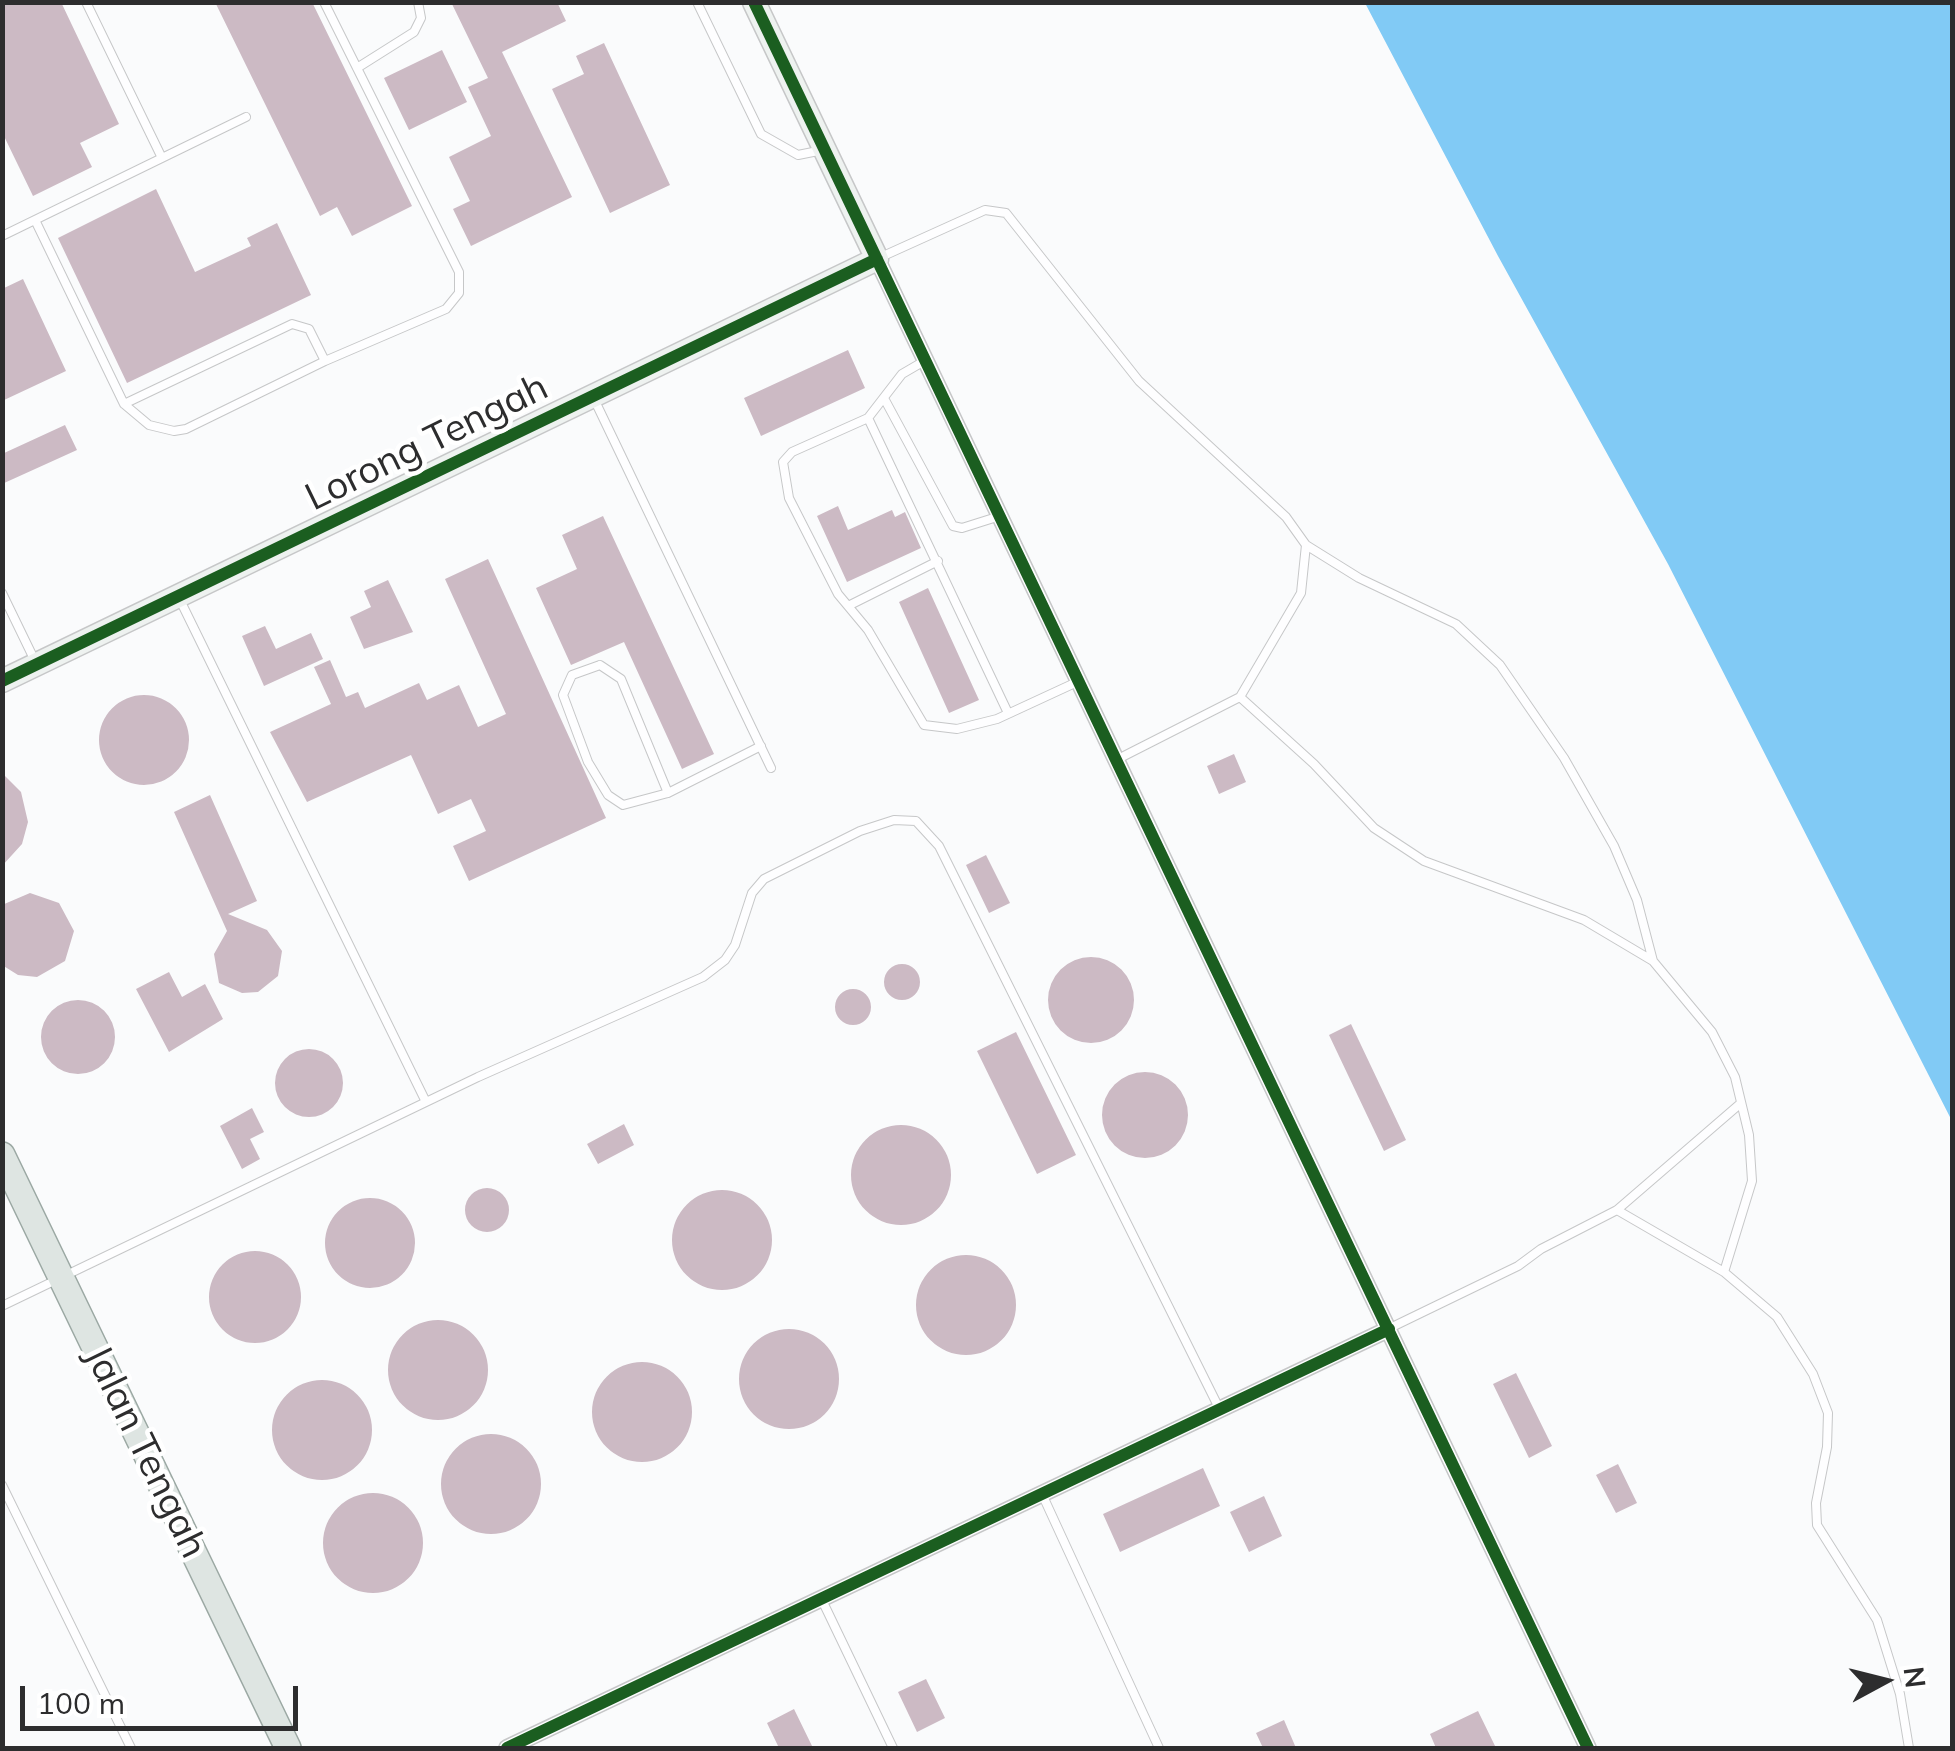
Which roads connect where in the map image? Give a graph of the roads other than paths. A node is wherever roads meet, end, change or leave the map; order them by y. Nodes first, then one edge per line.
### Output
1 (86, 2) edge
2 (324, 2) edge
3 (418, 2) edge
4 (697, 2) edge
5 (754, 2) edge
6 (357, 68) junction
7 (246, 117) dead end
8 (824, 149) junction
9 (162, 158) junction
10 (35, 220) junction
11 (2, 236) edge
12 (877, 259) junction
13 (926, 360) junction
14 (325, 361) junction
15 (593, 397) junction
16 (886, 400) junction
17 (124, 404) junction
18 (868, 418) junction
19 (1000, 516) junction
20 (1306, 545) junction
21 (938, 561) junction
22 (2, 593) edge
23 (178, 596) junction
24 (848, 606) junction
25 (37, 665) junction
26 (2, 681) edge
27 (1080, 681) junction
28 (1240, 696) junction
29 (1008, 714) junction
30 (761, 746) junction
31 (1117, 760) junction
32 (771, 768) dead end
33 (668, 793) junction
34 (1653, 962) junction
35 (426, 1102) junction
36 (1742, 1102) junction
37 (2, 1155) edge
38 (1616, 1210) junction
39 (1724, 1272) junction
40 (60, 1276) junction
41 (2, 1306) edge
42 (1389, 1329) junction
43 (1220, 1410) junction
44 (2, 1485) edge
45 (1042, 1494) junction
46 (821, 1598) junction
47 (130, 1748) edge
48 (288, 1748) edge
49 (507, 1748) edge
50 (894, 1748) edge
51 (1159, 1748) edge
52 (1588, 1748) edge
53 (1909, 1748) edge

1 - 9 lane
2 - 6 lane
3 - 6 lane
4 - 8 lane
5 - 8 street
6 - 14 lane
7 - 9 lane
8 - 12 street
9 - 10 lane
10 - 11 lane
10 - 17 lane
12 - 13 street
12 - 15 street, Lorong Tengah
12 - 20 lane
13 - 16 lane
13 - 19 street
14 - 17 lane
14 - 17 lane
15 - 23 street, Lorong Tengah
15 - 30 lane
16 - 18 lane
16 - 19 lane
18 - 21 lane
18 - 24 lane
19 - 27 street
20 - 28 lane
20 - 34 lane
21 - 24 lane
21 - 29 lane
22 - 25 lane
23 - 25 street, Lorong Tengah
23 - 35 lane
24 - 29 lane
25 - 26 street, Lorong Tengah
27 - 29 lane
27 - 31 street
28 - 31 lane
28 - 34 lane
30 - 32 lane
30 - 33 lane
31 - 42 street
33 - 33 lane
34 - 36 lane
35 - 40 lane
35 - 43 lane
36 - 38 lane
36 - 39 lane
37 - 40 main road, Jalan Tengah
38 - 39 lane
38 - 42 lane
39 - 53 lane
40 - 41 lane
40 - 48 main road, Jalan Tengah
42 - 43 street
42 - 52 street
43 - 45 street
44 - 47 lane
45 - 46 street
45 - 51 lane
46 - 49 street
46 - 50 lane

